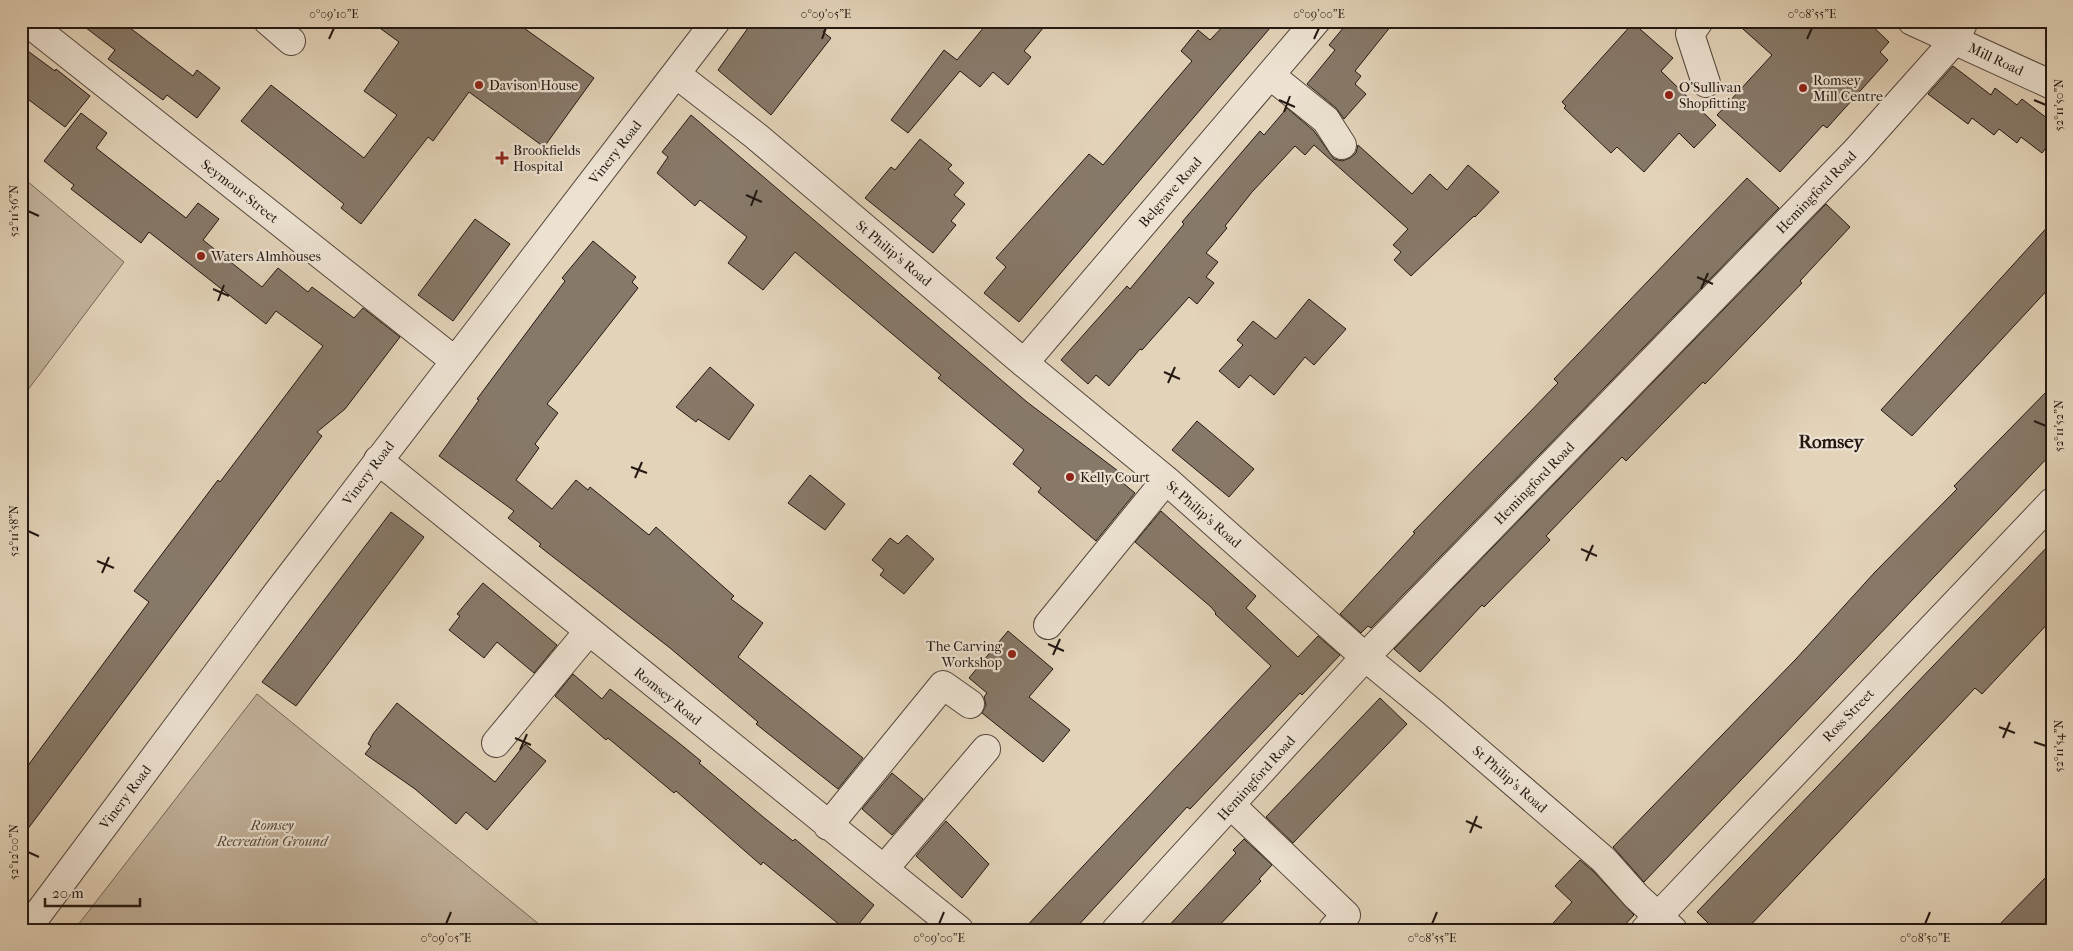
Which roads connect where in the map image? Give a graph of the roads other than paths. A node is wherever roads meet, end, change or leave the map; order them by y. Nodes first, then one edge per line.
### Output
1 (26, 21) edge
2 (268, 21) edge
3 (716, 21) edge
4 (1316, 21) edge
5 (1698, 21) edge
6 (1912, 21) edge
7 (1960, 31) edge
8 (291, 42) dead end
9 (676, 74) junction
10 (1270, 75) junction
11 (1706, 83) dead end
12 (2052, 84) edge
13 (1342, 145) dead end
14 (455, 361) junction
15 (1024, 364) junction
16 (378, 460) junction
17 (1166, 480) junction
18 (2052, 502) edge
19 (1048, 625) dead end
20 (588, 632) junction
21 (1371, 650) junction
22 (970, 704) dead end
23 (496, 743) dead end
24 (986, 749) dead end
25 (1232, 806) junction
26 (828, 826) junction
27 (884, 869) junction
28 (1659, 925) edge
29 (1333, 929) edge
30 (26, 930) edge
31 (959, 930) edge
32 (1116, 930) edge

1 - 14 street, Seymour Street
2 - 8 street
3 - 9 street, Vinery Road
4 - 10 street, Belgrave Road
5 - 11 street
6 - 7 street, Mill Road
7 - 12 street, Mill Road
7 - 21 street, Hemingford Road
9 - 14 street, Vinery Road
9 - 15 street, St Philip's Road
10 - 13 street
10 - 15 street, Belgrave Road
14 - 16 street, Vinery Road
15 - 17 street, St Philip's Road
16 - 20 street, Romsey Road
16 - 30 street, Vinery Road
17 - 19 street
17 - 21 street, St Philip's Road
18 - 28 street, Ross Street
20 - 23 street
20 - 26 street, Romsey Road
21 - 25 street, Hemingford Road
21 - 28 street, St Philip's Road
22 - 26 street
24 - 27 street
25 - 29 street
25 - 32 street, Hemingford Road
26 - 27 street, Romsey Road
27 - 31 street, Romsey Road

